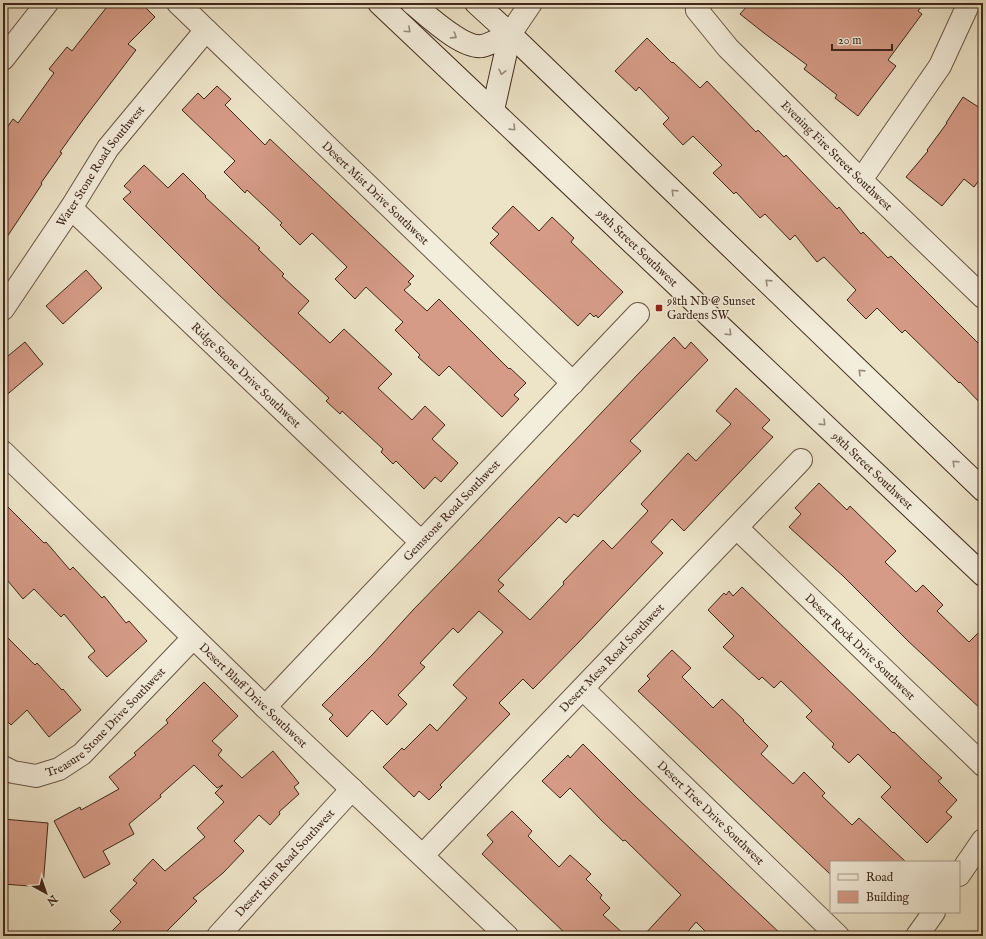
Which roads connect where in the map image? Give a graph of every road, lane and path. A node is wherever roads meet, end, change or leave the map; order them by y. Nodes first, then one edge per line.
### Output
1 (47, 3) edge
2 (178, 3) edge
3 (379, 3) edge
4 (412, 3) edge
5 (476, 3) edge
6 (531, 3) edge
7 (969, 3) edge
8 (699, 6) edge
9 (206, 30) junction
10 (510, 34) junction
11 (3, 59) edge
12 (493, 110) junction
13 (861, 180) junction
14 (71, 208) junction
15 (983, 296) edge
16 (3, 309) edge
17 (638, 314) dead end
18 (574, 383) junction
19 (3, 452) edge
20 (801, 460) dead end
21 (983, 490) edge
22 (737, 528) junction
23 (421, 542) junction
24 (983, 575) edge
25 (193, 638) junction
26 (583, 688) junction
27 (265, 707) junction
28 (983, 765) edge
29 (3, 767) edge
30 (352, 789) junction
31 (983, 840) edge
32 (423, 855) junction
33 (960, 874) edge
34 (933, 913) edge
35 (218, 936) edge
36 (507, 936) edge
37 (838, 936) edge
38 (917, 936) edge

1 - 11 street
2 - 9 street, Desert Mist Drive Southwest
3 -> 12 street, 98th Street Southwest
4 -> 10 street
5 - 10 street
6 - 10 street
7 - 13 street
8 - 13 street, Evening Fire Street Southwest
9 - 14 street, Water Stone Road Southwest
9 - 18 street, Desert Mist Drive Southwest
10 -> 12 street
21 -> 10 street
12 -> 24 street, 98th Street Southwest
13 - 15 street, Evening Fire Street Southwest
14 - 16 street, Water Stone Road Southwest
14 - 23 street, Ridge Stone Drive Southwest
17 - 18 street, Gemstone Road Southwest
18 - 23 street, Gemstone Road Southwest
19 - 25 street, Desert Bluff Drive Southwest
20 - 22 street, Desert Mesa Road Southwest
22 - 26 street, Desert Mesa Road Southwest
22 - 28 street, Desert Rock Drive Southwest
23 - 27 street, Gemstone Road Southwest
25 - 27 street, Desert Bluff Drive Southwest
25 - 29 street, Treasure Stone Drive Southwest
26 - 32 street, Desert Mesa Road Southwest
26 - 37 street, Desert Tree Drive Southwest
27 - 30 street, Desert Bluff Drive Southwest
30 - 32 street, Desert Bluff Drive Southwest
30 - 35 street, Desert Rim Road Southwest
31 - 33 street
32 - 36 street, Desert Bluff Drive Southwest
34 - 38 street

